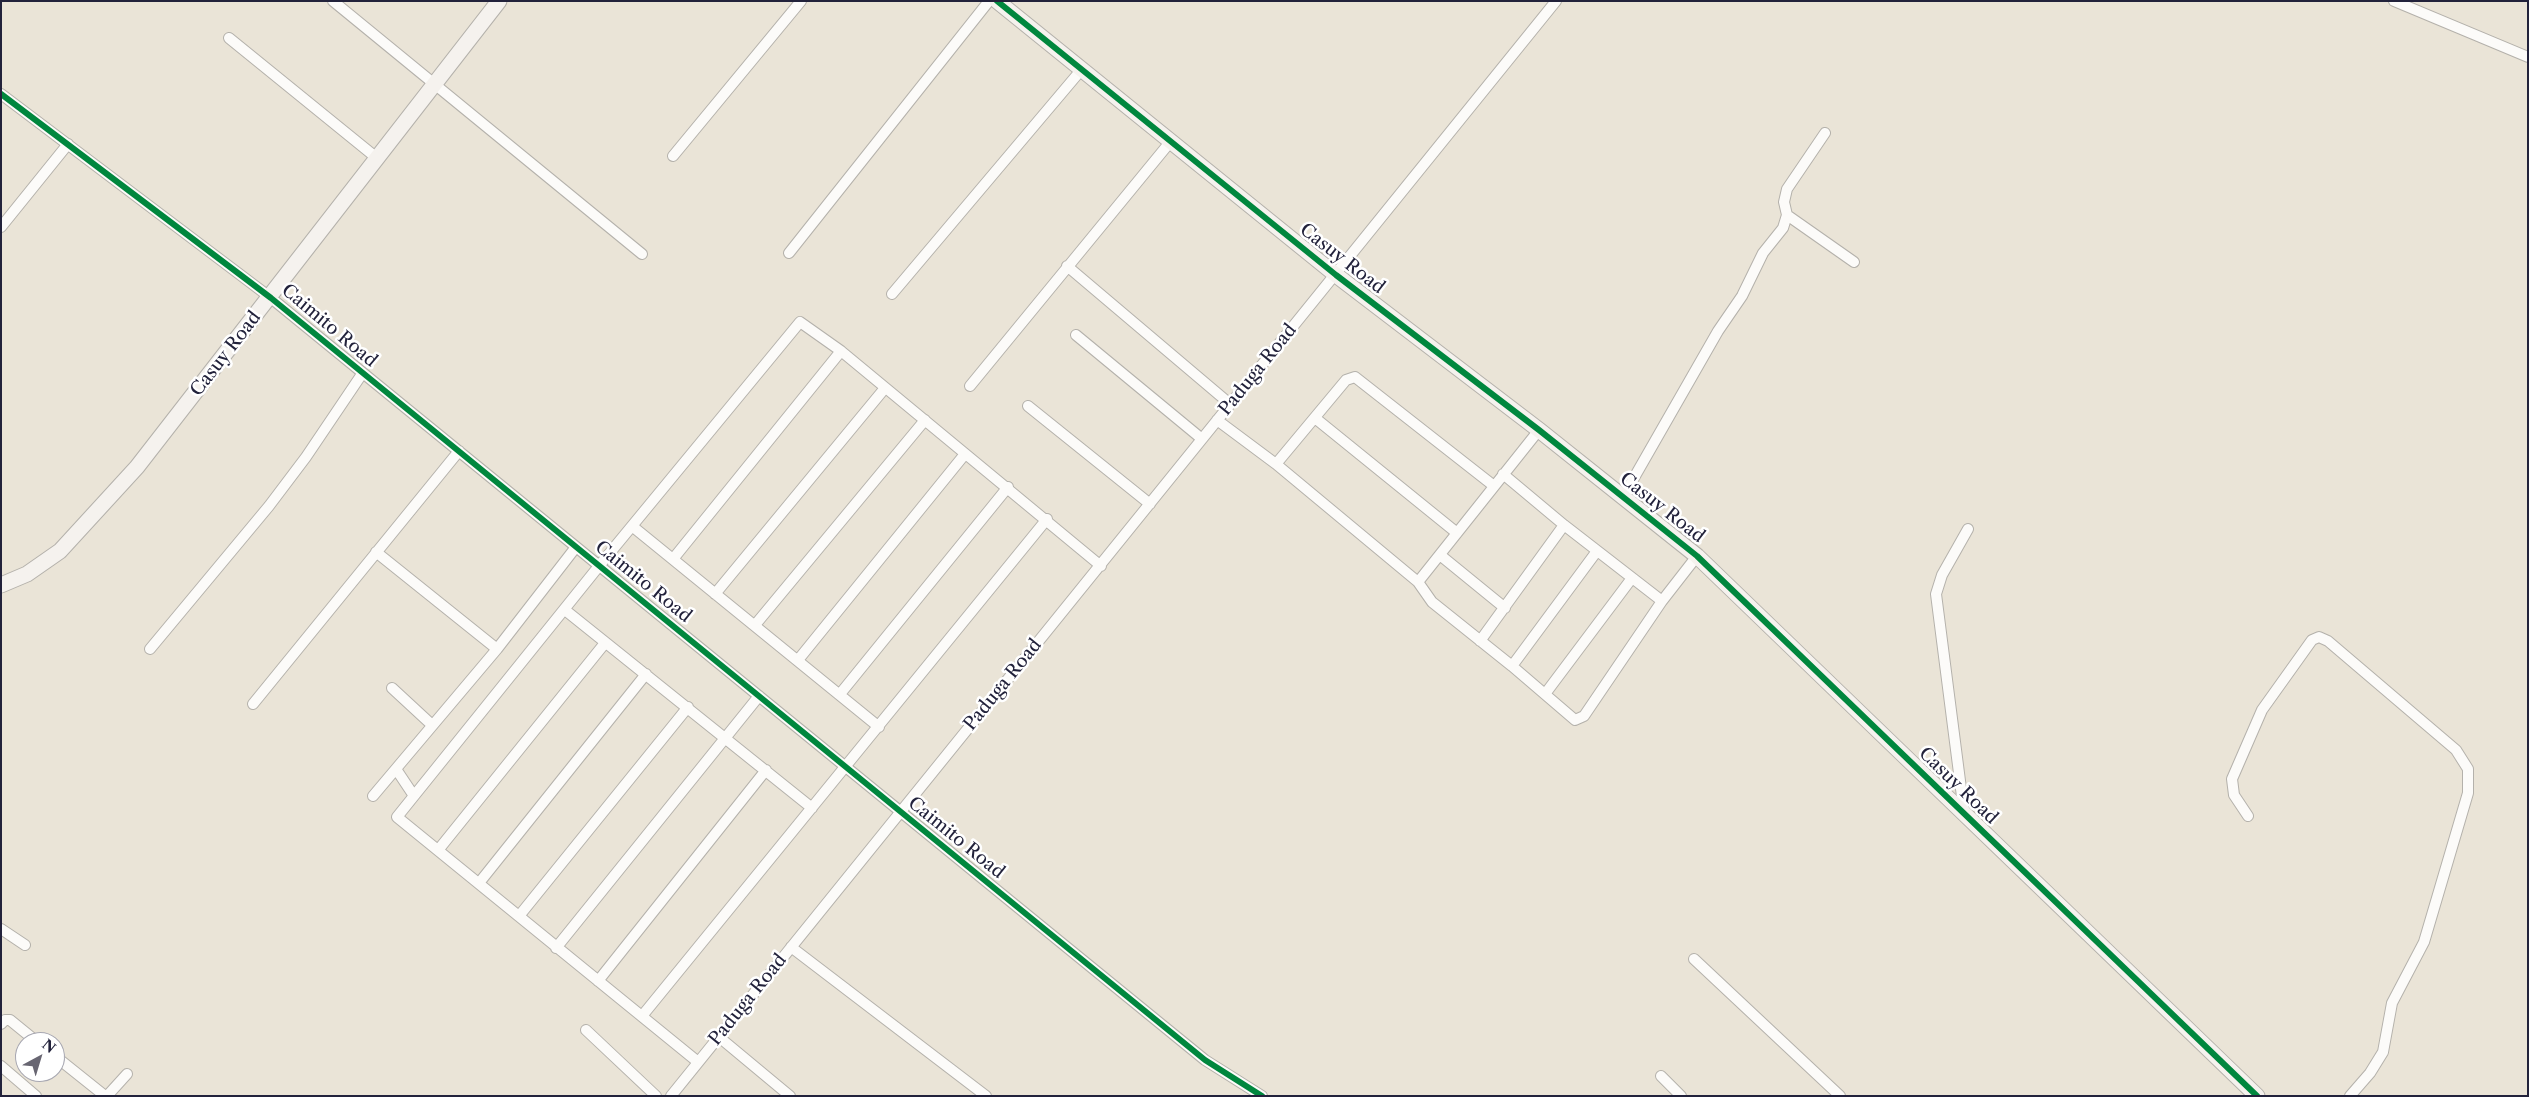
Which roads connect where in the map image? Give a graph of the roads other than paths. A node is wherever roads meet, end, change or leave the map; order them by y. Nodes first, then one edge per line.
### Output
1 (333, 1) edge
2 (499, 1) edge
3 (800, 1) edge
4 (989, 1) edge
5 (997, 1) edge
6 (1556, 1) edge
7 (2394, 1) edge
8 (229, 38) dead end
9 (2528, 58) edge
10 (1082, 69) junction
11 (435, 86) junction
12 (1, 94) edge
13 (1825, 133) dead end
14 (1171, 141) junction
15 (68, 144) junction
16 (673, 156) dead end
17 (378, 159) junction
18 (1787, 216) junction
19 (1, 227) edge
20 (790, 253) dead end
21 (642, 254) dead end
22 (1854, 262) dead end
23 (1067, 266) junction
24 (1336, 275) junction
25 (892, 294) dead end
26 (271, 298) junction
27 (1076, 335) dead end
28 (841, 351) junction
29 (362, 374) junction
30 (970, 386) dead end
31 (885, 388) junction
32 (1230, 404) junction
33 (1028, 406) dead end
34 (1315, 418) junction
35 (925, 420) junction
36 (1217, 420) junction
37 (1539, 430) junction
38 (1202, 439) junction
39 (460, 451) junction
40 (966, 454) junction
41 (1276, 464) junction
42 (1504, 474) junction
43 (1494, 486) junction
44 (1008, 487) junction
45 (1623, 497) junction
46 (1150, 504) junction
47 (1047, 519) junction
48 (632, 526) junction
49 (1564, 526) junction
50 (1968, 529) dead end
51 (1457, 533) junction
52 (576, 547) junction
53 (1598, 551) junction
54 (376, 552) junction
55 (1440, 555) junction
56 (1697, 556) junction
57 (672, 559) junction
58 (599, 566) junction
59 (1101, 566) junction
60 (1632, 578) junction
61 (1418, 582) junction
62 (1, 585) edge
63 (715, 594) junction
64 (1662, 602) junction
65 (1505, 608) junction
66 (565, 610) junction
67 (755, 625) junction
68 (1480, 641) junction
69 (605, 643) junction
70 (150, 649) dead end
71 (497, 649) junction
72 (798, 660) junction
73 (1512, 666) junction
74 (646, 674) junction
75 (392, 688) dead end
76 (840, 694) junction
77 (1545, 694) junction
78 (759, 696) junction
79 (253, 704) dead end
80 (688, 707) junction
81 (432, 725) junction
82 (879, 727) junction
83 (727, 738) junction
84 (845, 768) junction
85 (396, 769) junction
86 (766, 770) junction
87 (374, 796) dead end
88 (414, 796) junction
89 (812, 808) junction
90 (899, 811) junction
91 (1964, 812) junction
92 (2248, 816) dead end
93 (438, 850) junction
94 (478, 883) junction
95 (519, 916) junction
96 (1, 928) edge
97 (25, 945) dead end
98 (791, 947) junction
99 (556, 948) junction
100 (1694, 959) dead end
101 (598, 981) junction
102 (642, 1016) junction
103 (1, 1024) edge
104 (586, 1030) dead end
105 (25, 1032) edge
106 (719, 1037) junction
107 (698, 1062) junction
108 (65, 1064) edge
109 (1, 1066) edge
110 (127, 1074) dead end
111 (1661, 1076) dead end
112 (36, 1096) edge
113 (106, 1096) edge
114 (656, 1096) edge
115 (671, 1096) edge
116 (790, 1096) edge
117 (986, 1096) edge
118 (1262, 1096) edge
119 (1681, 1096) edge
120 (1840, 1096) edge
121 (2257, 1096) edge
122 (2350, 1096) edge

1 - 11 street
2 - 11 street, Casuy Road
3 - 16 street
4 - 20 street
5 - 10 street, Casuy Road
6 - 24 street, Paduga Road
7 - 9 street
8 - 17 street
10 - 14 street, Casuy Road
10 - 25 street
11 - 17 street, Casuy Road
11 - 21 street
12 - 15 street, Caimito Road
13 - 18 street
14 - 23 street
14 - 24 street, Casuy Road
15 - 19 street
15 - 26 street, Caimito Road
17 - 26 street, Casuy Road
18 - 22 street
18 - 45 street
23 - 30 street
23 - 32 street
24 - 32 street, Paduga Road
24 - 37 street, Casuy Road
26 - 29 street, Caimito Road
26 - 62 street, Casuy Road
27 - 38 street
28 - 31 street
28 - 48 street
28 - 57 street
29 - 39 street, Caimito Road
29 - 70 street
31 - 35 street
31 - 63 street
32 - 36 street, Paduga Road
33 - 46 street
34 - 41 street
34 - 43 street
34 - 51 street
35 - 40 street
35 - 67 street
36 - 38 street, Paduga Road
36 - 41 street
37 - 42 street
37 - 45 street, Casuy Road
38 - 46 street, Paduga Road
39 - 52 street, Caimito Road
39 - 54 street
40 - 44 street
40 - 72 street
41 - 61 street
42 - 43 street
42 - 49 street
43 - 51 street
44 - 47 street
44 - 76 street
45 - 56 street, Casuy Road
46 - 59 street, Paduga Road
47 - 59 street
47 - 82 street
48 - 57 street
48 - 58 street
49 - 53 street
49 - 65 street
50 - 91 street
51 - 55 street
52 - 58 street, Caimito Road
52 - 71 street
53 - 60 street
53 - 73 street
54 - 71 street
54 - 79 street
55 - 61 street
55 - 65 street
56 - 64 street
56 - 91 street, Casuy Road
57 - 63 street
58 - 66 street
58 - 78 street, Caimito Road
59 - 90 street, Paduga Road
60 - 64 street
60 - 77 street
61 - 68 street
63 - 67 street
64 - 77 street
65 - 68 street
66 - 69 street
66 - 88 street
67 - 72 street
68 - 73 street
69 - 74 street
69 - 93 street
71 - 81 street
72 - 76 street
73 - 77 street
74 - 80 street
74 - 94 street
75 - 81 street
76 - 82 street
78 - 83 street
78 - 84 street, Caimito Road
80 - 83 street
80 - 95 street
81 - 85 street
82 - 84 street
83 - 86 street
83 - 99 street
84 - 89 street
84 - 90 street, Caimito Road
85 - 87 street
85 - 88 street
86 - 89 street
86 - 101 street
88 - 93 street
89 - 102 street
90 - 98 street, Paduga Road
90 - 118 street, Caimito Road
91 - 121 street, Casuy Road
92 - 122 street
93 - 94 street
94 - 95 street
95 - 99 street
96 - 97 street
98 - 106 street, Paduga Road
98 - 117 street
99 - 101 street
100 - 120 street
101 - 102 street
102 - 107 street
103 - 105 street
104 - 114 street
106 - 107 street, Paduga Road
106 - 116 street
107 - 115 street, Paduga Road
108 - 113 street
109 - 112 street
110 - 113 street
111 - 119 street

